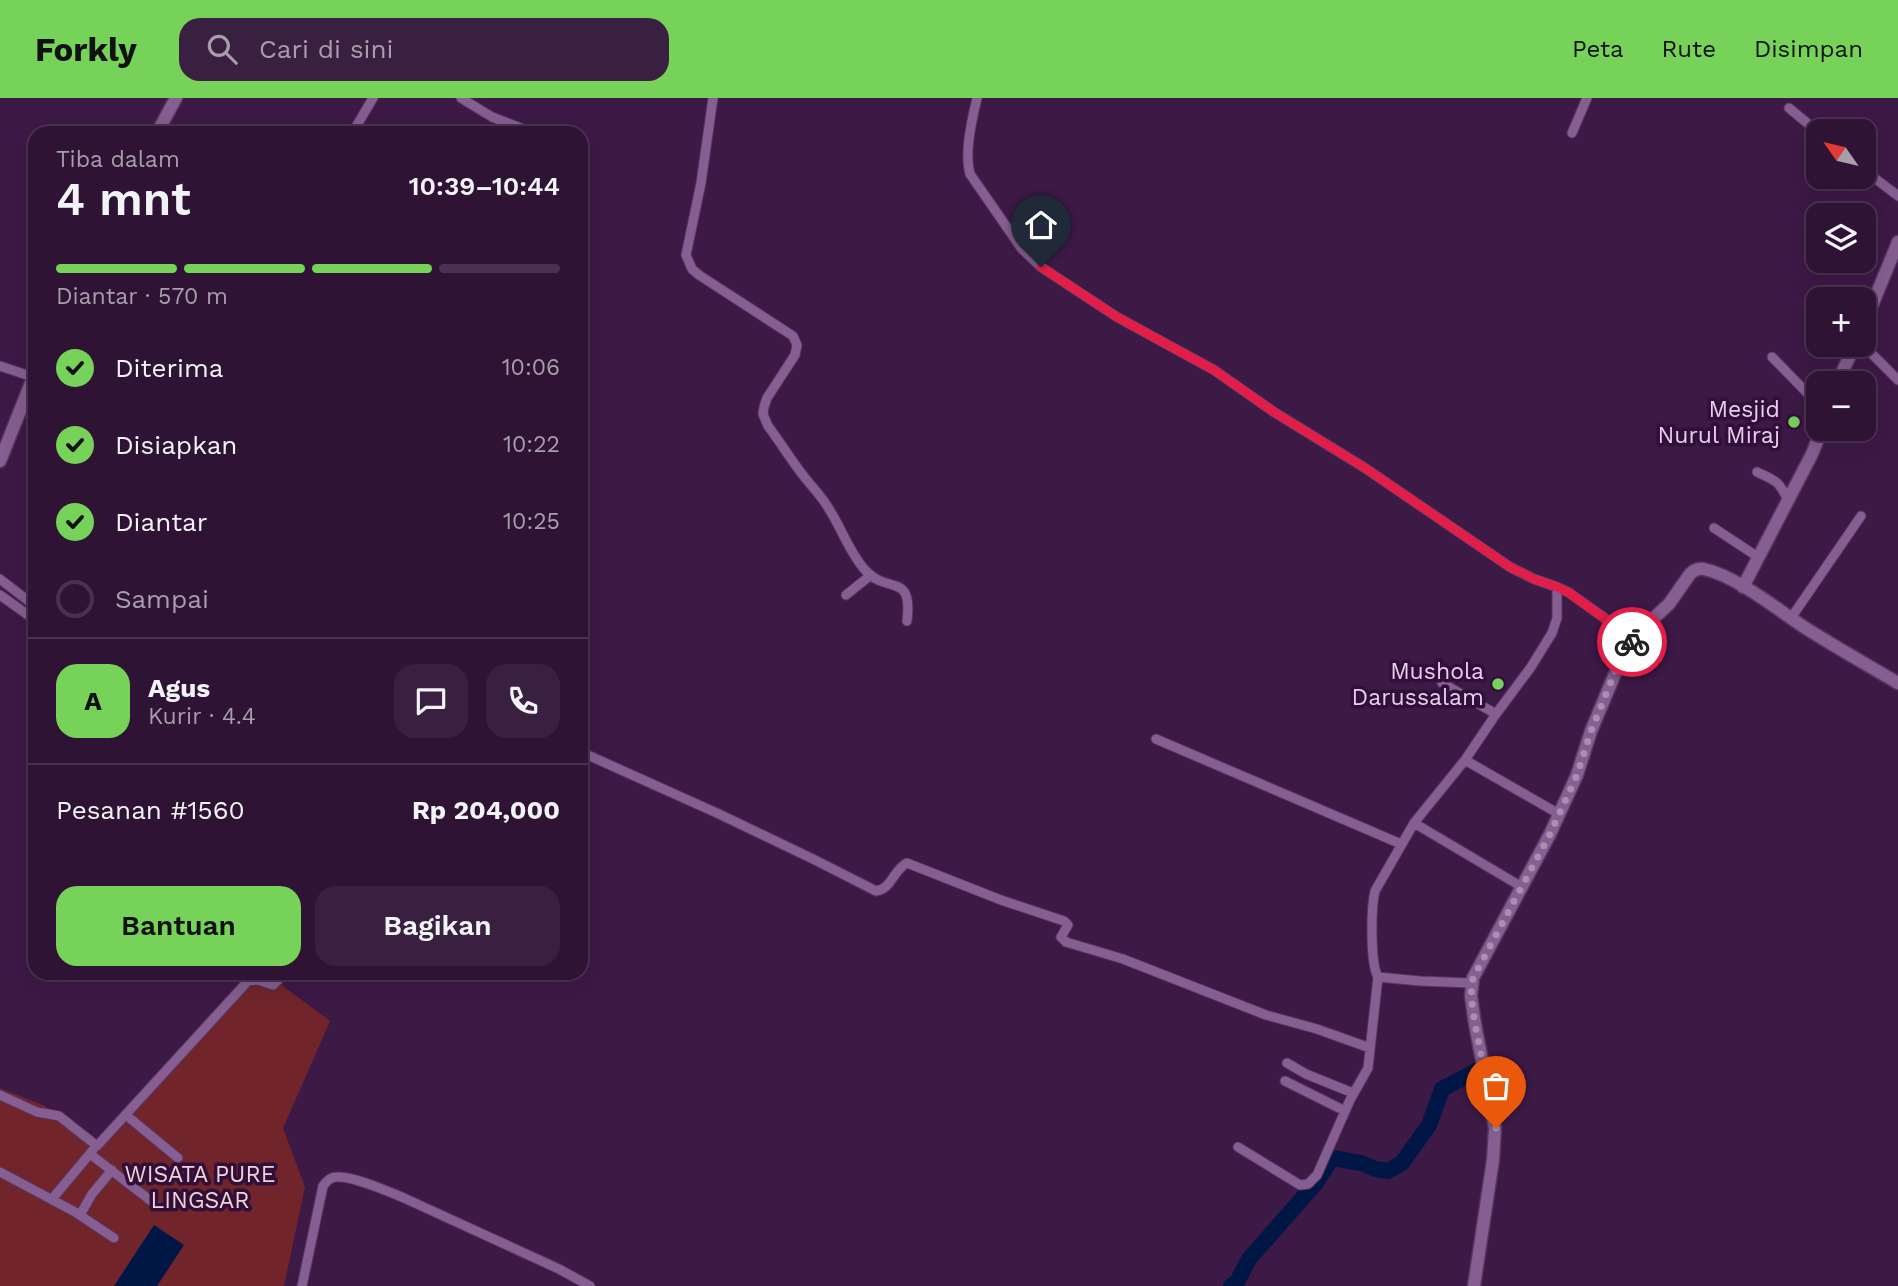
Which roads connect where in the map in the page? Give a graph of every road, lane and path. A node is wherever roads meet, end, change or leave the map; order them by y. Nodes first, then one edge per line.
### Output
1 (176, 98) edge
2 (373, 98) edge
3 (461, 98) edge
4 (713, 98) edge
5 (977, 98) edge
6 (1587, 98) edge
7 (1789, 108) dead end
8 (1806, 122) edge
9 (160, 126) edge
10 (357, 126) edge
11 (516, 126) edge
12 (1572, 133) dead end
13 (1876, 179) edge
14 (1898, 196) edge
15 (1898, 242) edge
16 (1876, 296) edge
17 (1772, 357) dead end
18 (1875, 357) edge
19 (0, 366) edge
20 (28, 373) edge
21 (1898, 380) edge
22 (28, 388) edge
23 (1806, 392) edge
24 (4, 440) edge
25 (1817, 441) edge
26 (0, 461) edge
27 (1757, 471) dead end
28 (1787, 500) junction
29 (1861, 516) dead end
30 (1714, 528) dead end
31 (1758, 557) junction
32 (871, 575) junction
33 (0, 579) edge
34 (1557, 587) junction
35 (1743, 587) junction
36 (0, 595) edge
37 (846, 595) dead end
38 (28, 601) edge
39 (28, 615) edge
40 (1791, 618) junction
41 (907, 621) dead end
42 (1633, 639) junction
43 (1442, 682) dead end
44 (1898, 683) edge
45 (1496, 714) junction
46 (1156, 739) dead end
47 (588, 755) edge
48 (1465, 760) junction
49 (1559, 814) junction
50 (1414, 823) junction
51 (1401, 844) junction
52 (1522, 887) junction
53 (1378, 977) junction
54 (253, 980) edge
55 (260, 980) edge
56 (278, 980) edge
57 (1471, 983) junction
58 (1370, 1048) junction
59 (1287, 1063) dead end
60 (1285, 1081) dead end
61 (1353, 1093) junction
62 (0, 1095) edge
63 (1345, 1111) junction
64 (126, 1115) junction
65 (1238, 1147) dead end
66 (93, 1150) junction
67 (178, 1158) dead end
68 (112, 1170) junction
69 (0, 1172) edge
70 (52, 1199) junction
71 (156, 1204) dead end
72 (80, 1216) junction
73 (114, 1238) dead end
74 (302, 1286) edge
75 (590, 1286) edge
76 (1474, 1286) edge

1 - 9 street
2 - 10 street
3 - 11 street
4 - 32 street
5 - 34 street
6 - 12 street
7 - 8 street
13 - 14 street
15 - 16 street
17 - 23 street
18 - 21 street
19 - 20 street
22 - 24 street
24 - 26 street
25 - 28 street
27 - 28 street
28 - 31 street
29 - 40 street
30 - 31 street
31 - 35 street
32 - 37 street
32 - 41 street
33 - 38 street
34 - 42 street
34 - 45 street
35 - 40 street
35 - 42 street
36 - 39 street
40 - 44 street
42 - 49 street
43 - 45 street
45 - 48 street
46 - 51 street
47 - 58 street
48 - 49 street
48 - 50 street
49 - 52 street
50 - 51 street
50 - 52 street
51 - 53 street
52 - 57 street
53 - 57 street
53 - 58 street
54 - 64 street
55 - 56 street
57 - 76 street
58 - 61 street
59 - 61 street
60 - 63 street
61 - 63 street
62 - 66 street
63 - 65 street
64 - 66 street
64 - 67 street
66 - 68 street
66 - 70 street
68 - 71 street
68 - 72 street
69 - 70 street
70 - 72 street
72 - 73 street
74 - 75 street

